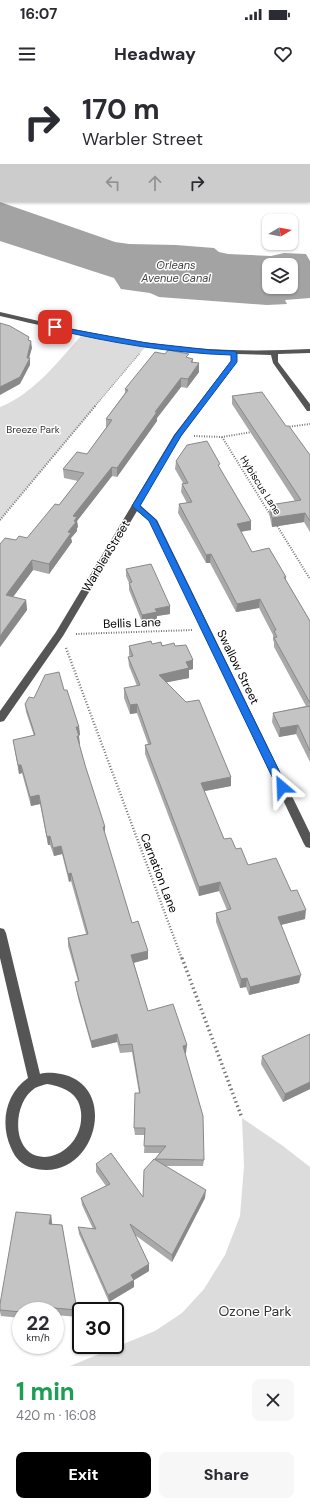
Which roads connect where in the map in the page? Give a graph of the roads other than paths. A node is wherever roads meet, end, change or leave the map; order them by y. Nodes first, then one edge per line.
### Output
1 (0, 314) edge
2 (310, 351) edge
3 (274, 352) junction
4 (234, 353) junction
5 (310, 409) edge
6 (136, 506) junction
7 (0, 718) edge
8 (310, 844) edge
9 (0, 933) edge
10 (35, 1080) junction

1 - 4 street
2 - 3 street
3 - 4 street
3 - 5 street
4 - 6 street, Warbler Street
6 - 7 street, Warbler Street
6 - 8 street, Swallow Street
9 - 10 street
10 - 10 street

